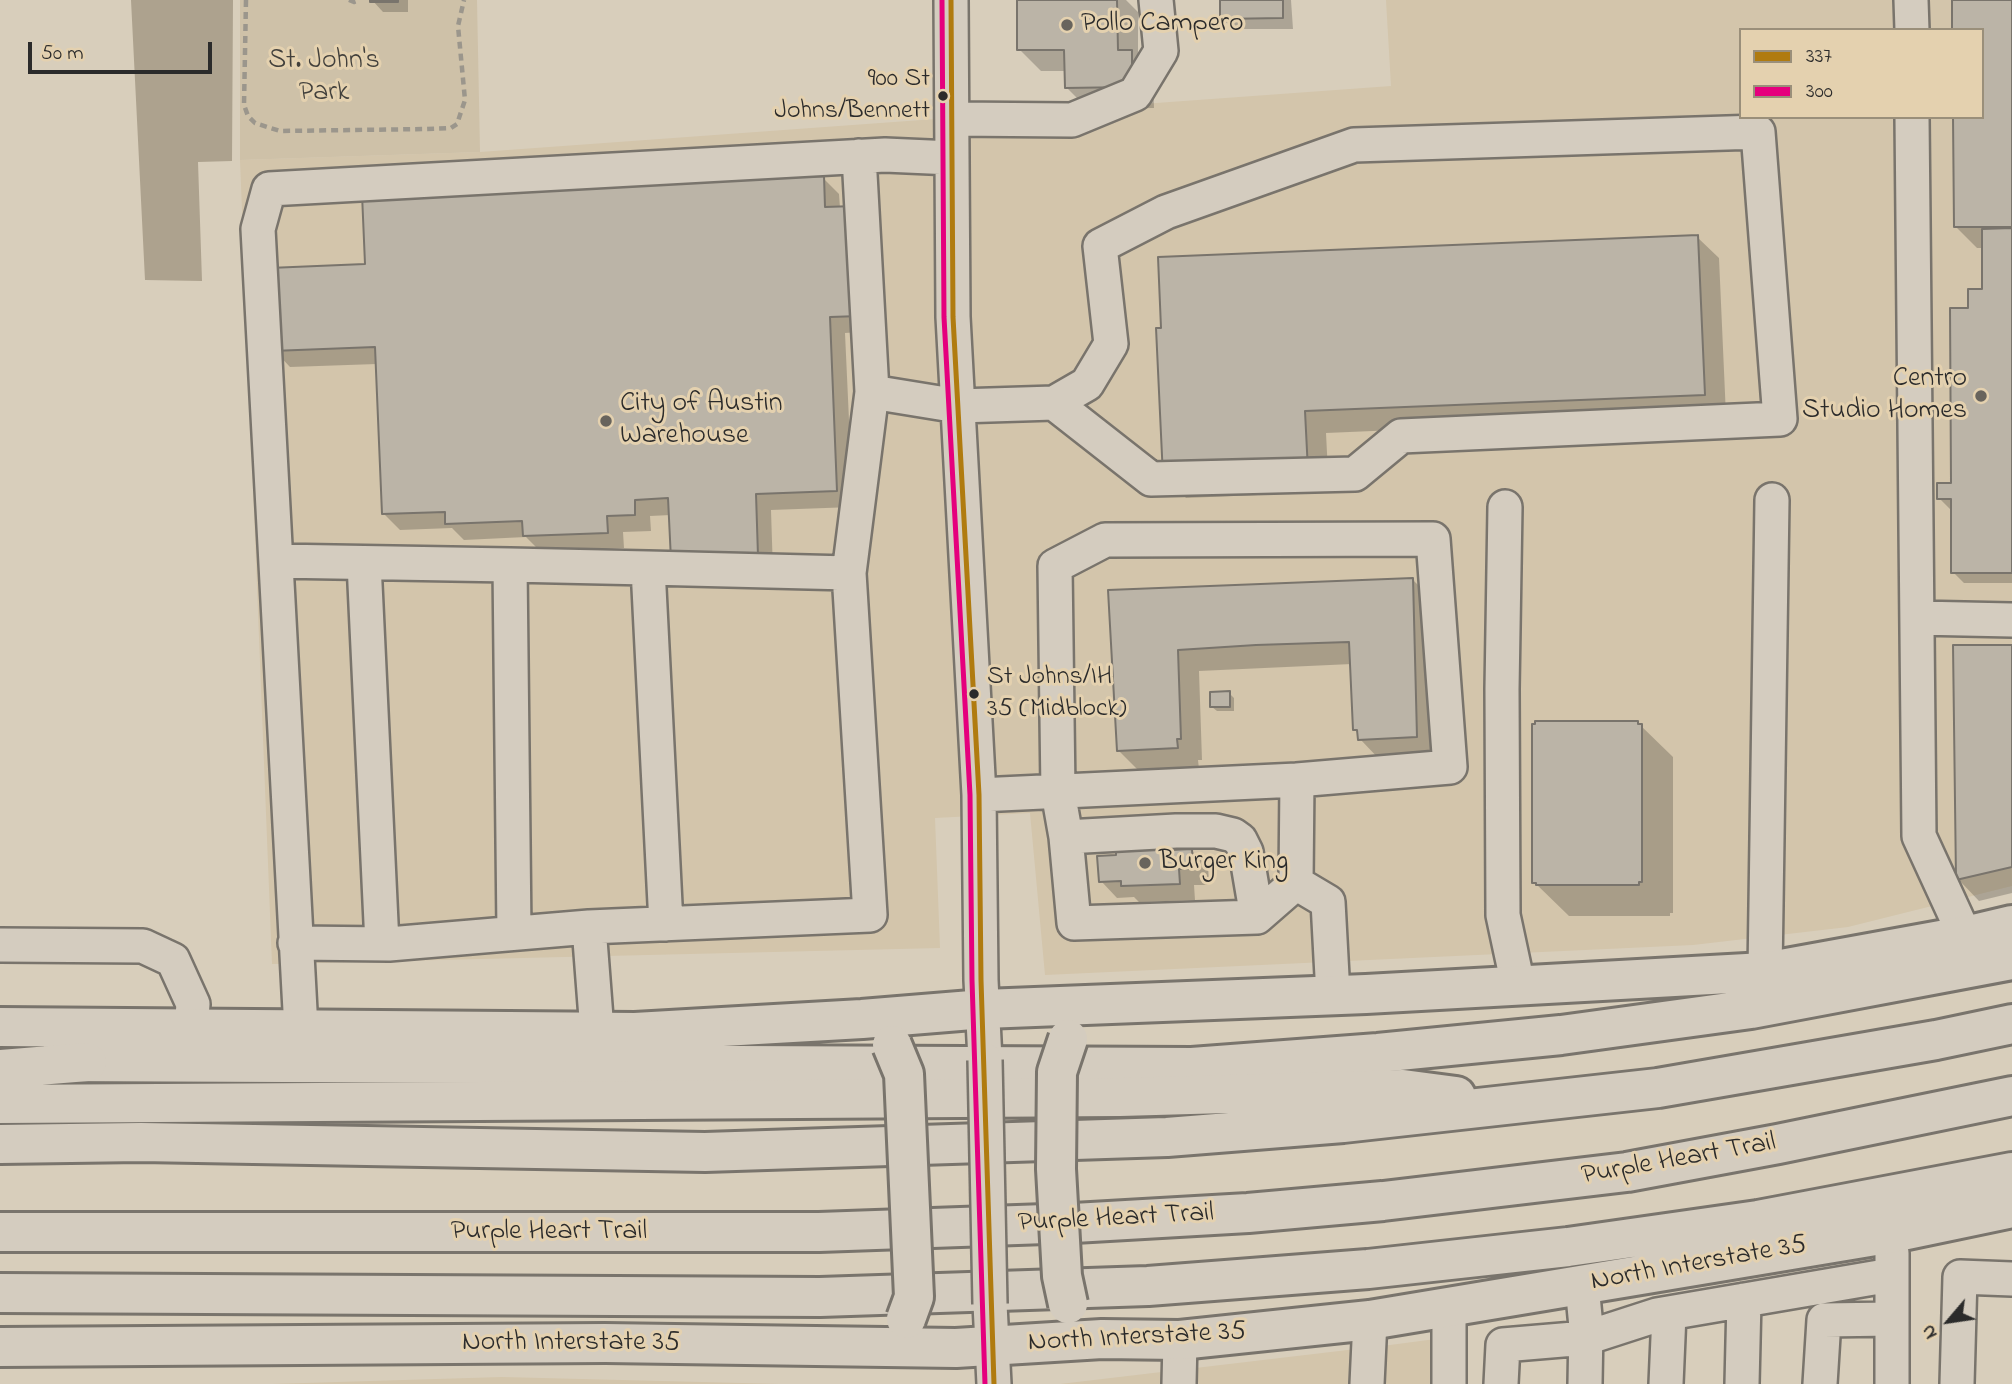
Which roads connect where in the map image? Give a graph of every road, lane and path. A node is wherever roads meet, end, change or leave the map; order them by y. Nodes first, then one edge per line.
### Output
1 (246, 0) edge
2 (349, 0) edge
3 (360, 0) edge
4 (464, 0) edge
5 (951, 0) edge
6 (1156, 0) edge
7 (1911, 0) edge
8 (1912, 28) edge
9 (1912, 119) edge
10 (952, 120) junction
11 (859, 156) junction
12 (952, 158) junction
13 (872, 392) junction
14 (1054, 403) junction
15 (958, 406) junction
16 (1772, 500) dead end
17 (1505, 508) dead end
18 (276, 561) junction
19 (364, 562) junction
20 (510, 565) junction
21 (648, 568) junction
22 (849, 573) junction
23 (1917, 618) junction
24 (2012, 620) edge
25 (1297, 780) junction
26 (1058, 792) junction
27 (979, 795) junction
28 (1066, 837) junction
29 (1296, 883) junction
30 (1258, 917) junction
31 (666, 924) junction
32 (2012, 925) edge
33 (589, 927) junction
34 (514, 933) junction
35 (1965, 936) junction
36 (295, 943) junction
37 (382, 944) junction
38 (0, 945) edge
39 (2012, 960) edge
40 (1765, 972) junction
41 (1518, 985) junction
42 (1333, 995) junction
43 (1115, 1005) junction
44 (984, 1009) junction
45 (863, 1019) junction
46 (2012, 1024) edge
47 (0, 1027) edge
48 (191, 1029) junction
49 (301, 1029) junction
50 (597, 1031) junction
51 (0, 1061) edge
52 (87, 1062) junction
53 (0, 1069) edge
54 (2012, 1096) edge
55 (0, 1104) edge
56 (1517, 1104) junction
57 (0, 1144) edge
58 (2012, 1172) edge
59 (2012, 1208) edge
60 (0, 1232) edge
61 (1893, 1233) junction
62 (1891, 1275) junction
63 (2012, 1279) edge
64 (1582, 1285) junction
65 (0, 1293) edge
66 (1744, 1300) junction
67 (1449, 1307) junction
68 (1669, 1314) junction
69 (1892, 1319) junction
70 (1370, 1320) junction
71 (1586, 1338) junction
72 (1102, 1339) junction
73 (1180, 1340) junction
74 (0, 1347) edge
75 (869, 1348) junction
76 (993, 1366) edge
77 (1179, 1384) edge
78 (1367, 1384) edge
79 (1449, 1384) edge
80 (1501, 1384) edge
81 (1585, 1384) edge
82 (1666, 1384) edge
83 (1742, 1384) edge
84 (1820, 1384) edge
85 (1892, 1384) edge
86 (1957, 1384) edge

1 - 4 path
2 - 3 path
5 - 10 street
6 - 10 street
7 - 8 street
9 - 23 street
10 - 12 street
11 - 12 street
11 - 13 street
11 - 18 street
12 - 15 street
13 - 15 street
13 - 22 street
14 - 14 street
14 - 15 street
15 - 27 street
16 - 40 street
17 - 41 street
18 - 19 street
18 - 36 street
19 - 20 street
19 - 37 street
20 - 21 street
20 - 34 street
21 - 22 street
21 - 31 street
22 - 31 street
23 - 24 street
23 - 35 street
25 - 26 street
25 - 26 street
25 - 29 street
26 - 27 street
26 - 28 street
27 - 44 street
28 - 30 street
28 - 30 street
29 - 30 street
29 - 42 street
31 - 33 street
32 - 35 main road
33 - 34 street
33 - 50 street
34 - 37 street
35 - 40 main road
36 - 37 street
36 - 49 street
38 - 48 street
39 - 52 main road
40 - 41 main road
41 - 42 main road
42 - 43 main road
43 - 44 main road
43 - 72 main road, bridge
44 - 45 main road
44 - 76 street, bridge
45 - 50 main road
45 - 75 main road, bridge
46 - 56 main road
47 - 48 main road
48 - 49 main road
49 - 50 main road
51 - 52 main road
52 - 53 main road
54 - 60 main road, Purple Heart Trail
55 - 56 main road
56 - 57 main road
58 - 65 main road
59 - 61 main road, North Interstate 35
61 - 62 street
61 - 64 main road, North Interstate 35
62 - 66 street
62 - 69 street
63 - 86 street
64 - 67 main road, North Interstate 35
64 - 71 street
66 - 68 street
66 - 83 street
67 - 70 main road, North Interstate 35
67 - 79 street
68 - 71 street
68 - 82 street
69 - 84 street
69 - 85 street
70 - 73 main road, North Interstate 35
70 - 78 street
71 - 80 street
71 - 81 street
72 - 73 main road, North Interstate 35
72 - 76 main road, North Interstate 35
73 - 77 street
74 - 75 main road, North Interstate 35
75 - 76 main road, North Interstate 35

